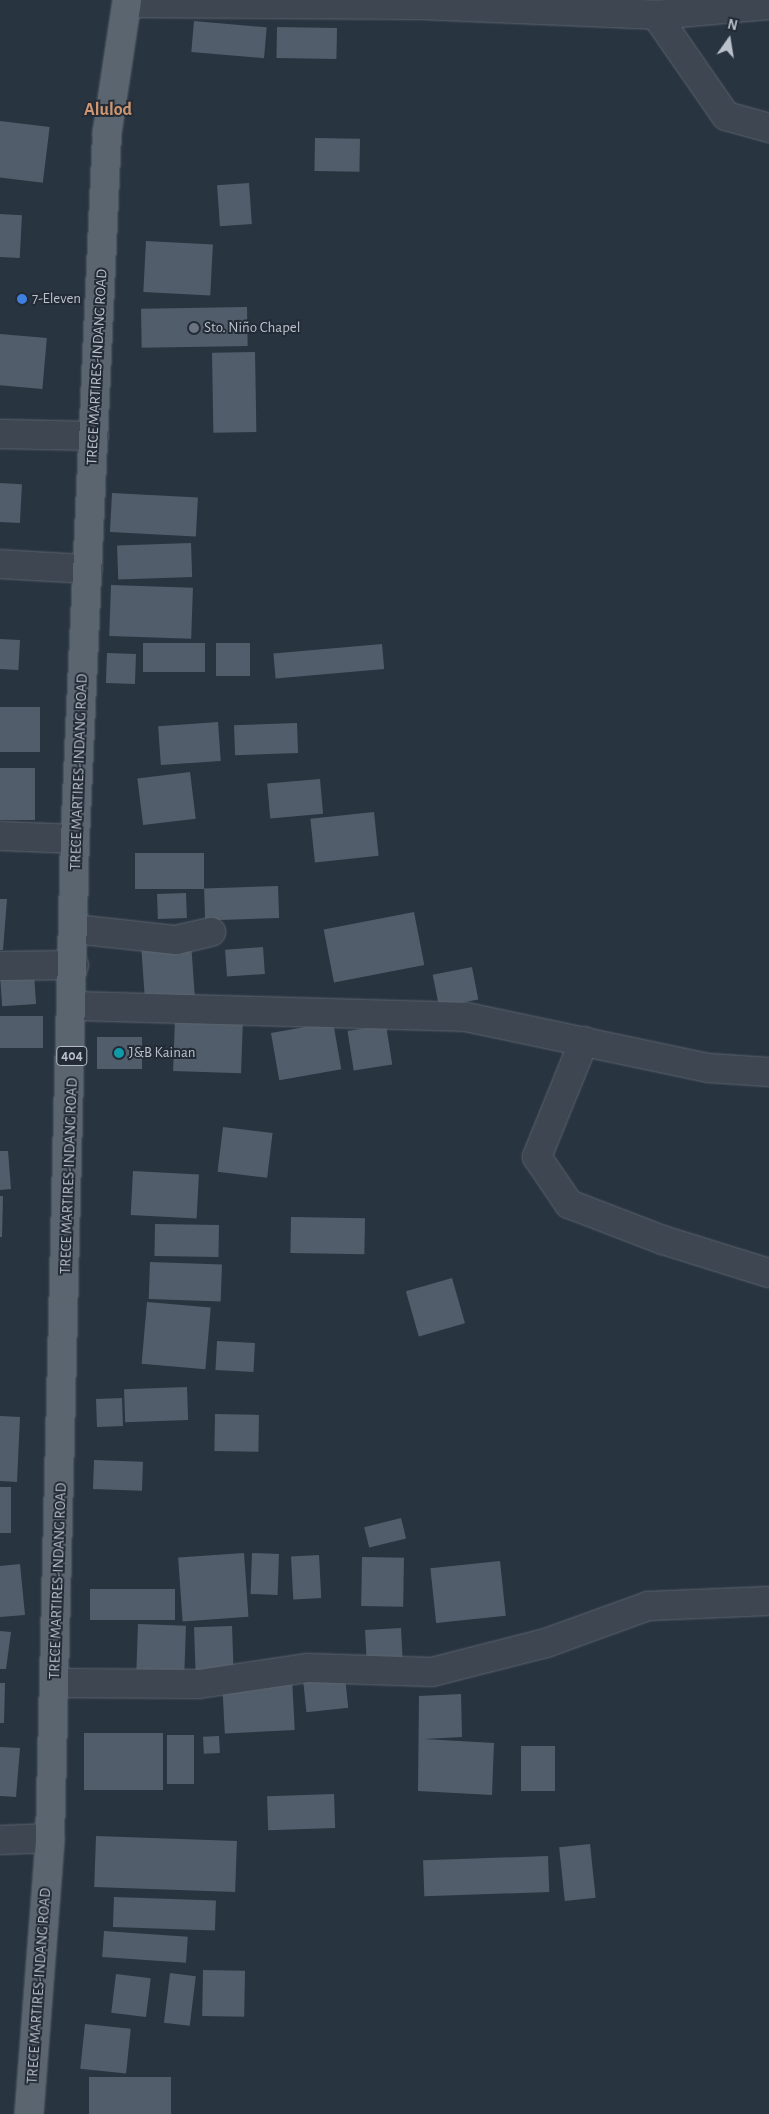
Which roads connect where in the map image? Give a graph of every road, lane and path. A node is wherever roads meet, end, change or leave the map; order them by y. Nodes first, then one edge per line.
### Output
1 (127, 2) edge
2 (769, 5) edge
3 (656, 15) junction
4 (769, 128) edge
5 (0, 434) edge
6 (94, 436) junction
7 (0, 564) edge
8 (88, 569) junction
9 (0, 836) edge
10 (76, 839) junction
11 (74, 929) junction
12 (211, 932) dead end
13 (74, 965) junction
14 (0, 966) edge
15 (73, 1006) junction
16 (584, 1041) junction
17 (769, 1072) edge
18 (769, 1273) edge
19 (769, 1601) edge
20 (55, 1683) junction
21 (50, 1838) junction
22 (0, 1840) edge
23 (29, 2114) edge

1 - 3 street
1 - 6 main road, TRECE MARTIRES-INDANG ROAD / 404
2 - 3 street
3 - 4 street
5 - 6 street
6 - 8 main road, TRECE MARTIRES-INDANG ROAD / 404
7 - 8 street
8 - 10 main road, TRECE MARTIRES-INDANG ROAD / 404
9 - 10 street
10 - 11 main road, TRECE MARTIRES-INDANG ROAD / 404
11 - 12 street
11 - 13 main road, TRECE MARTIRES-INDANG ROAD / 404
13 - 14 street
13 - 15 main road, TRECE MARTIRES-INDANG ROAD / 404
15 - 16 street
15 - 20 main road, TRECE MARTIRES-INDANG ROAD / 404
16 - 17 street
16 - 18 street
19 - 20 street
20 - 21 main road, TRECE MARTIRES-INDANG ROAD / 404
21 - 22 street
21 - 23 main road, TRECE MARTIRES-INDANG ROAD / 404

